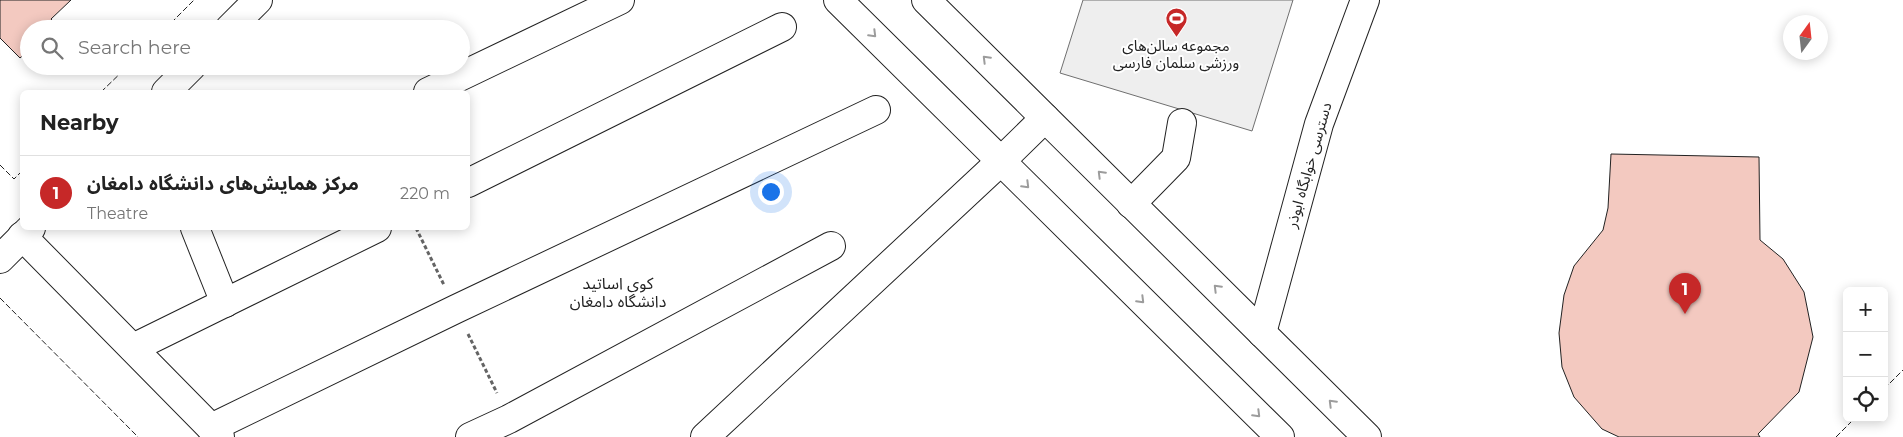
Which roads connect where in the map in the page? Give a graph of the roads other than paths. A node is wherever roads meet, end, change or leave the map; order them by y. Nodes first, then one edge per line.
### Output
1 (258, 0) edge
2 (620, 0) edge
3 (838, 0) edge
4 (926, 0) edge
5 (1365, 0) edge
6 (238, 20) edge
7 (782, 27) dead end
8 (470, 72) edge
9 (183, 75) edge
10 (463, 75) edge
11 (168, 90) edge
12 (432, 90) edge
13 (876, 110) dead end
14 (1045, 118) junction
15 (1182, 123) dead end
16 (1001, 161) junction
17 (470, 182) edge
18 (1131, 204) junction
19 (196, 230) edge
20 (374, 230) edge
21 (26, 232) edge
22 (831, 246) dead end
23 (0, 258) edge
24 (225, 303) junction
25 (1262, 333) junction
26 (133, 348) junction
27 (216, 433) edge
28 (470, 437) edge
29 (705, 437) edge
30 (1280, 437) edge
31 (1367, 437) edge

1 - 6 street
2 - 8 street
3 -> 16 street
14 -> 4 street
5 - 25 street, دسترسی خوابگاه ابوذر
7 - 17 street
9 - 11 street
10 - 12 street
13 - 27 street
14 - 16 street
18 -> 14 street
15 - 18 street
16 - 29 street
16 -> 30 street
25 -> 18 street
19 - 24 street
20 - 24 street
21 - 23 street
21 - 26 street
22 - 28 street
24 - 26 street
31 -> 25 street
26 - 27 street

